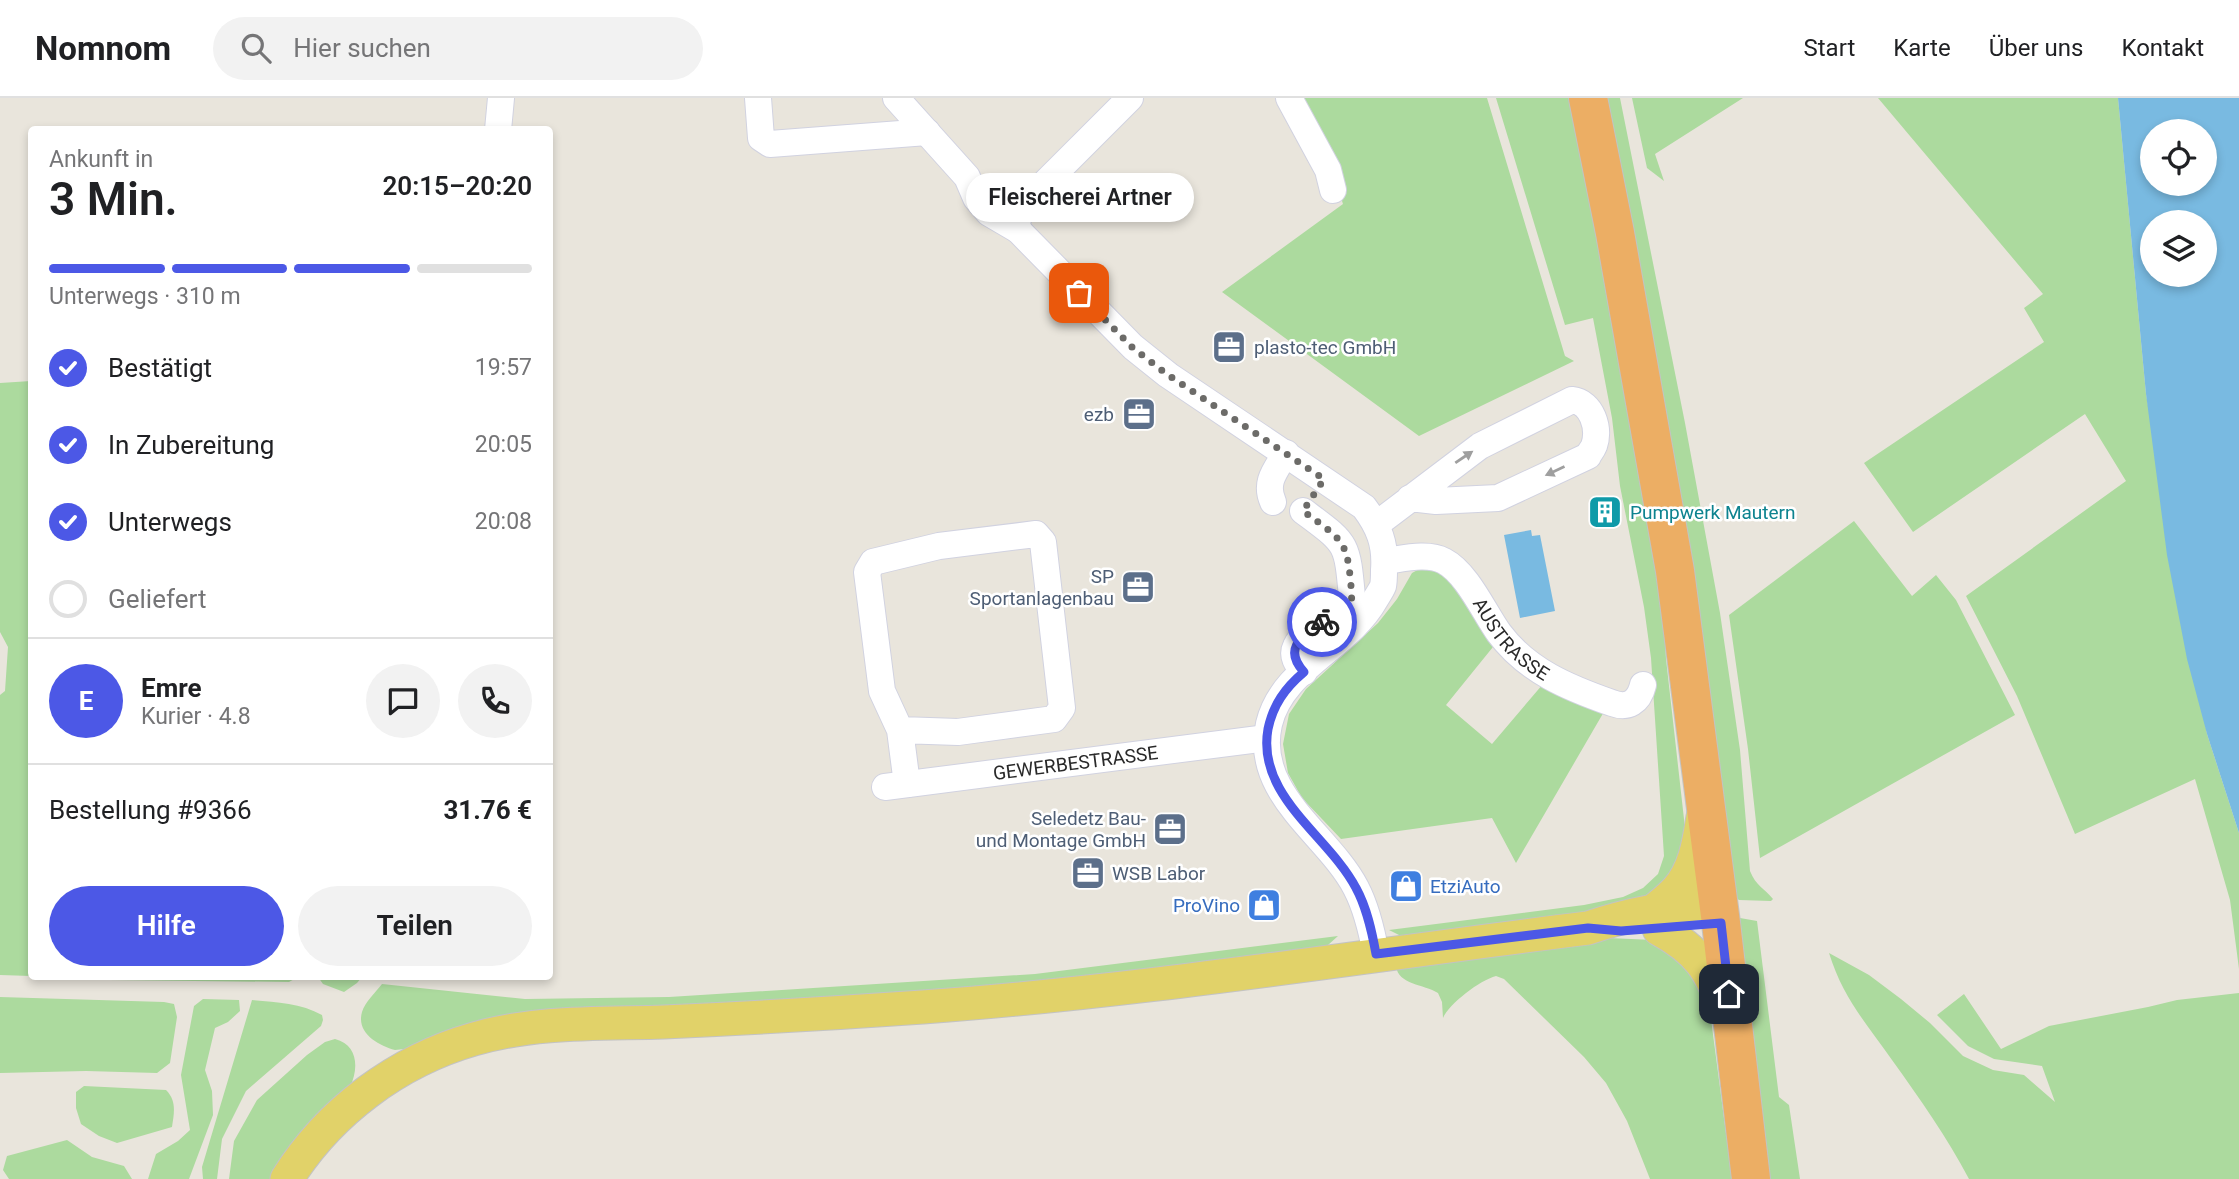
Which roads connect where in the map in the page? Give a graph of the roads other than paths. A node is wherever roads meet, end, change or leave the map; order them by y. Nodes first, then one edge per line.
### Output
1 (501, 98) edge
2 (758, 98) edge
3 (1130, 98) edge
4 (1289, 98) edge
5 (1588, 98) edge
6 (902, 100) edge
7 (498, 126) edge
8 (928, 132) junction
9 (1333, 190) dead end
10 (1018, 230) junction
11 (1286, 453) junction
12 (1324, 479) junction
13 (1410, 498) junction
14 (1287, 508) junction
15 (1377, 524) junction
16 (1385, 561) junction
17 (1304, 672) junction
18 (1643, 685) dead end
19 (900, 730) junction
20 (1267, 738) junction
21 (1705, 800) junction
22 (1719, 912) junction
23 (1657, 919) junction
24 (1376, 954) junction
25 (1735, 1042) junction
26 (287, 1179) edge
27 (1751, 1179) edge

1 - 7 street
2 - 8 street
3 - 10 street
4 - 9 street
5 - 21 highway
6 - 8 street
8 - 10 street
10 - 11 street
11 - 12 street
11 - 14 street
12 - 14 street
12 - 15 street
13 -> 13 street
13 - 15 street
14 - 17 street
15 - 16 street
16 - 17 street
16 - 18 street, AUSTRASSE
17 - 20 street
19 - 19 street
19 - 20 street, GEWERBESTRASSE
20 - 24 street
21 - 22 highway
21 - 23 main road
22 - 23 main road
22 - 25 highway
23 - 24 main road
23 - 25 main road
24 - 26 main road
25 - 27 highway

